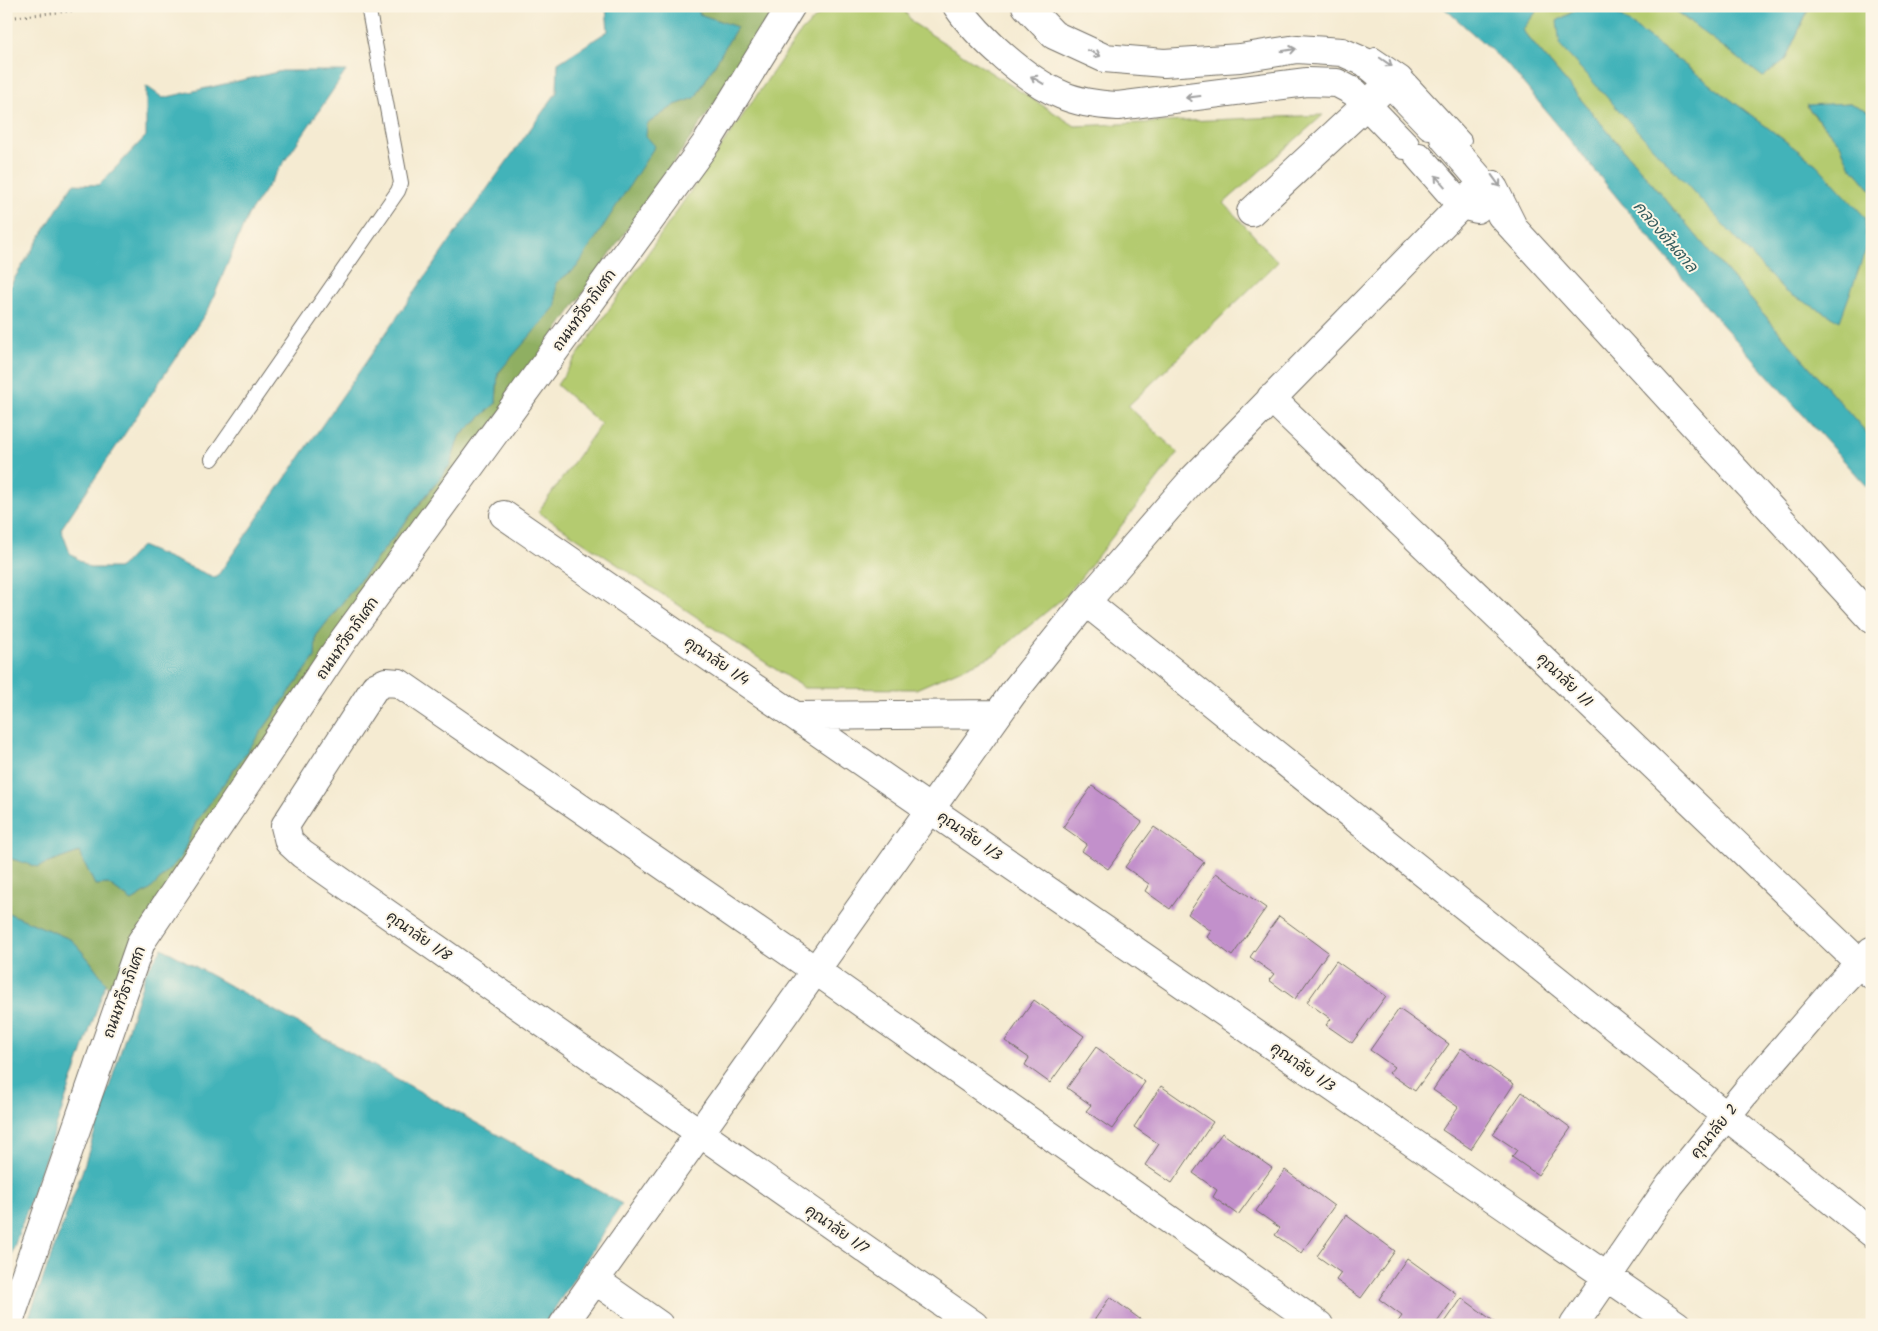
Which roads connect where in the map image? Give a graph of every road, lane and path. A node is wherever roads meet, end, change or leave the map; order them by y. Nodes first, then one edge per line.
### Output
1 (113, 6) edge
2 (368, 6) edge
3 (791, 6) edge
4 (957, 6) edge
5 (1026, 6) edge
6 (6, 18) edge
7 (1342, 52) junction
8 (1390, 83) junction
9 (1365, 104) junction
10 (1483, 183) junction
11 (1461, 205) junction
12 (1251, 212) dead end
13 (1501, 215) junction
14 (1530, 246) junction
15 (1271, 398) junction
16 (212, 459) dead end
17 (504, 515) dead end
18 (1086, 602) junction
19 (1872, 619) edge
20 (996, 714) junction
21 (796, 716) junction
22 (930, 808) junction
23 (1868, 963) edge
24 (814, 970) junction
25 (1727, 1116) junction
26 (699, 1133) junction
27 (1872, 1232) edge
28 (1607, 1277) junction
29 (595, 1280) junction
30 (8, 1325) edge
31 (563, 1325) edge
32 (659, 1325) edge
33 (974, 1325) edge
34 (1319, 1325) edge
35 (1574, 1325) edge
36 (1677, 1325) edge

1 - 6 path
2 - 16 lane
3 - 30 street, ถนนทวีธาภิเศก
9 -> 4 street
5 -> 7 street
7 - 8 street
7 -> 14 lane
8 - 9 street
8 - 10 street
11 -> 9 street
9 - 12 street
10 - 11 street
10 - 13 street
11 - 13 street
11 - 15 street
13 - 14 street
14 - 19 street
15 - 18 street
15 - 23 street, คุณาลัย 1/1
17 - 21 street, คุณาลัย 1/4
18 - 20 street
18 - 25 street
20 - 21 street
20 - 22 street
21 - 22 street, คุณาลัย 1/4
22 - 24 street
22 - 28 street, คุณาลัย 1/3
23 - 25 street, คุณาลัย 2
24 - 26 street
24 - 26 street, คุณาลัย 1/8
24 - 34 street
25 - 27 street
25 - 28 street, คุณาลัย 2
26 - 29 street
26 - 33 street, คุณาลัย 1/7
28 - 35 street, คุณาลัย 2
28 - 36 street, คุณาลัย 1/3
29 - 31 street
29 - 32 street

